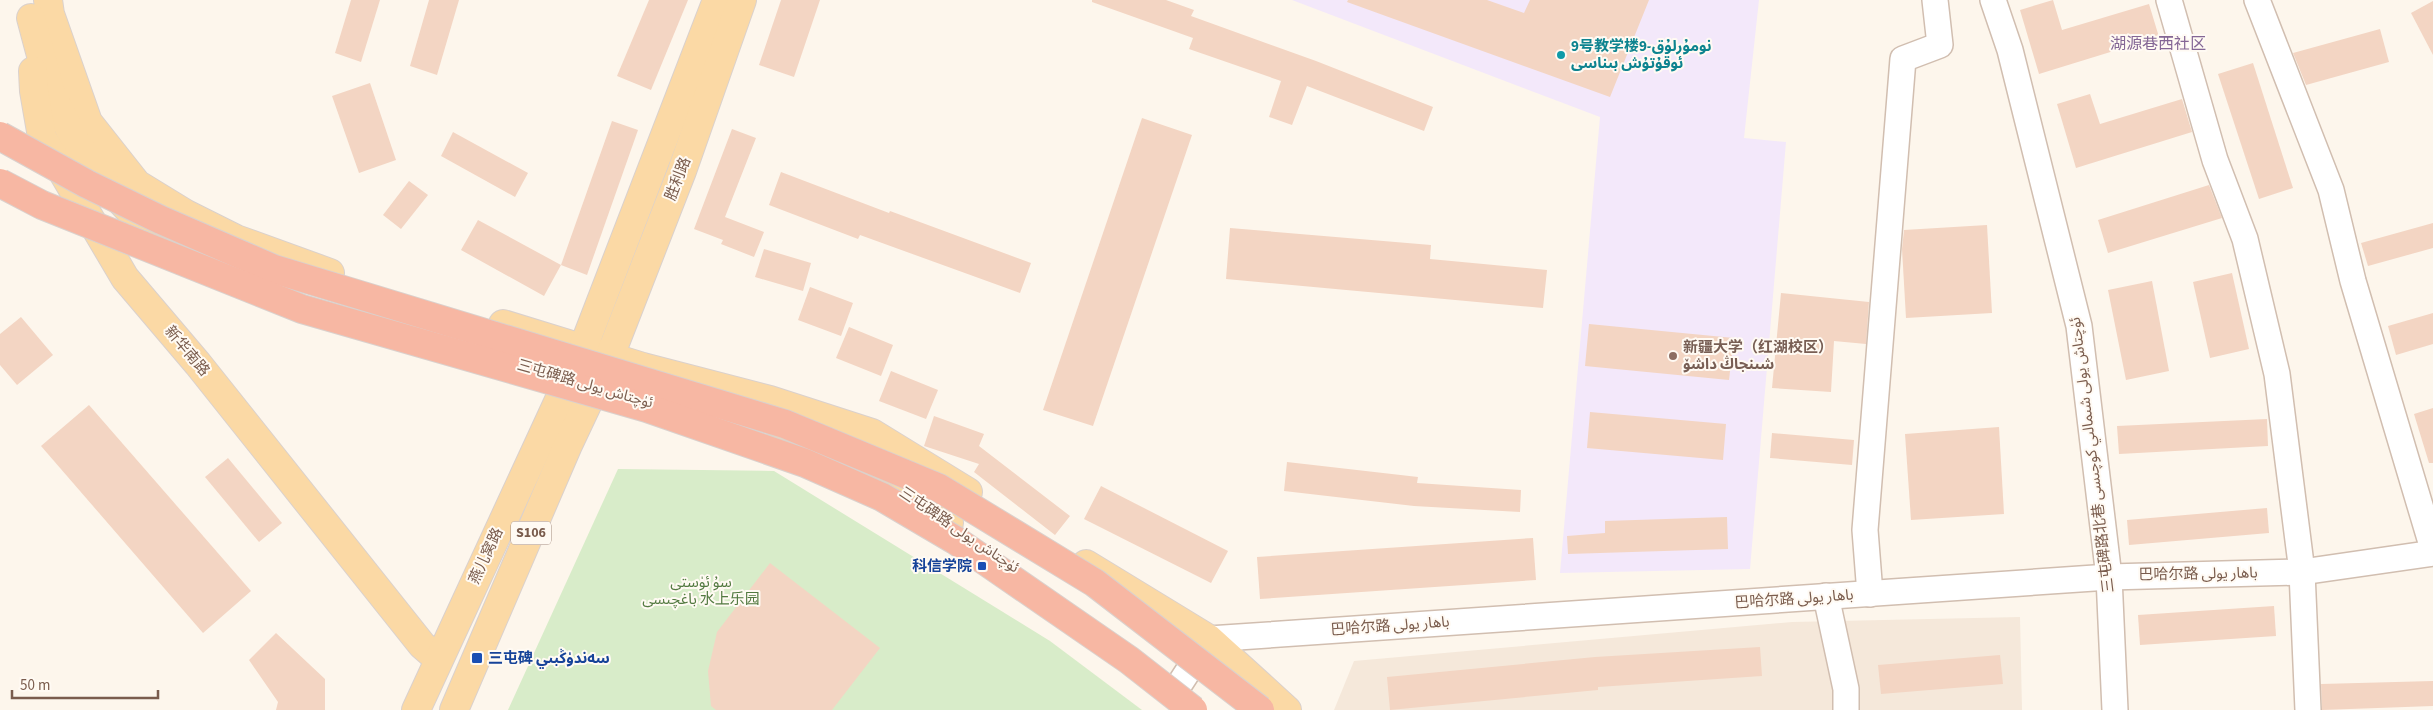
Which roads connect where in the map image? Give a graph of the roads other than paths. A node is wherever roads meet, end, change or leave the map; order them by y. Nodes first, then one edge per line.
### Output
1 (717, 0) edge
2 (742, 0) edge
3 (1935, 0) edge
4 (1993, 0) edge
5 (2169, 0) edge
6 (2257, 0) edge
7 (35, 6) edge
8 (0, 136) edge
9 (0, 183) edge
10 (583, 348) junction
11 (610, 356) junction
12 (568, 378) junction
13 (597, 386) junction
14 (2433, 549) edge
15 (2433, 553) edge
16 (2302, 572) junction
17 (2109, 577) junction
18 (1870, 594) junction
19 (1826, 596) junction
20 (1209, 639) junction
21 (438, 659) junction
22 (1179, 685) junction
23 (416, 710) edge
24 (454, 710) edge
25 (1193, 710) edge
26 (1206, 710) edge
27 (1260, 710) edge
28 (1287, 710) edge
29 (1846, 710) edge
30 (2114, 710) edge
31 (2308, 710) edge

1 - 10 main road, 胜利路
2 - 11 main road, 胜利路
3 - 18 street
4 - 17 street, 三屯碑路北巷 ئۈچتاش يولى شىمالىي كوچىسى
5 - 16 street
6 - 14 street
7 - 10 main road
7 - 12 main road, 三屯碑路 ئۈچتاش يولى
7 - 21 main road, 新华南路
8 - 27 highway, bridge
9 - 25 highway, bridge
10 - 11 main road
10 - 12 main road, 燕儿窝路
11 - 13 main road, 燕儿窝路 / S106
11 - 20 main road
12 - 13 main road, 三屯碑路 ئۈچتاش يولى
12 - 21 main road, 燕儿窝路
13 - 22 main road, 三屯碑路 ئۈچتاش يولى
13 - 24 main road, 燕儿窝路 / S106
15 - 16 street, 巴哈尔路 باھار يولى
16 - 17 street, 巴哈尔路 باھار يولى
16 - 31 street
17 - 18 street, 巴哈尔路 باھار يولى
17 - 30 street, 三屯碑路北巷 ئۈچتاش يولى شىمالىي كوچىسى
18 - 19 street, 巴哈尔路 باھار يولى
19 - 20 street, 巴哈尔路 باھار يولى
19 - 29 street
20 - 22 street
20 - 28 main road
21 - 23 main road, 燕儿窝路
22 - 26 main road, 三屯碑路 ئۈچتاش يولى

